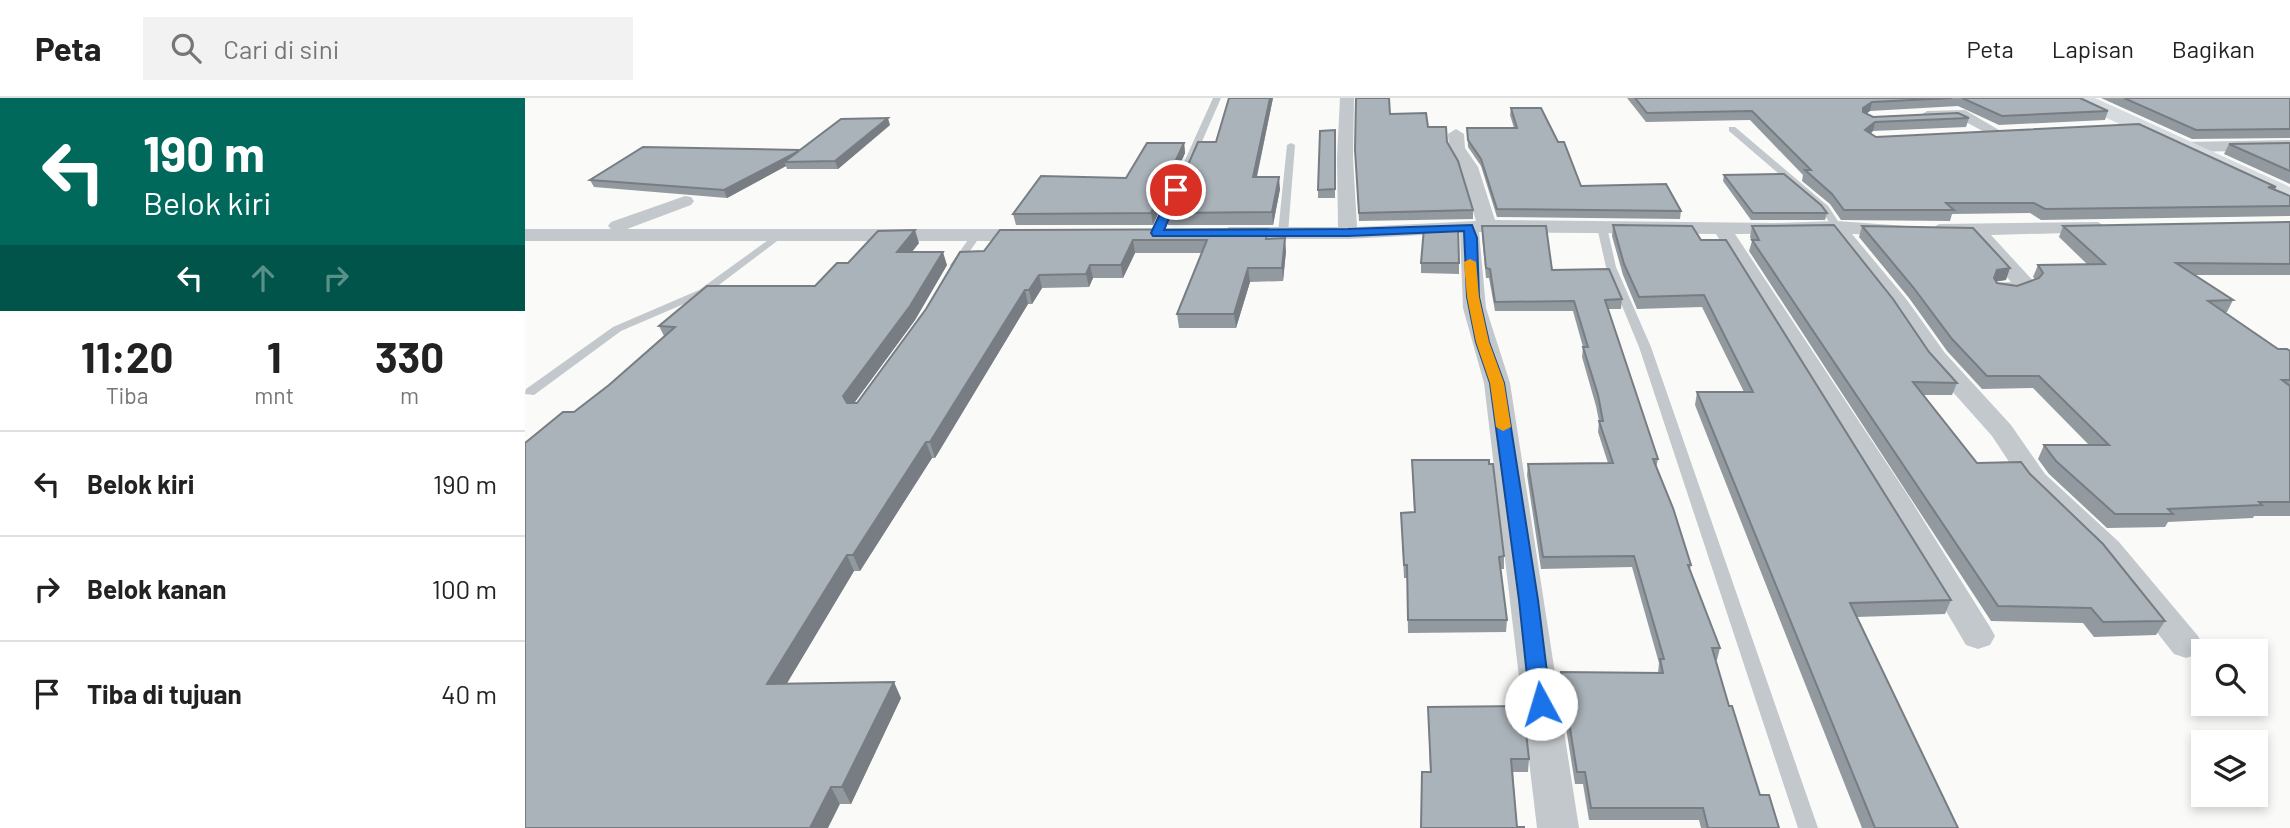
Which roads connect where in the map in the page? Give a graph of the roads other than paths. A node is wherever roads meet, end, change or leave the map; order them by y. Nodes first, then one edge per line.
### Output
1 (1217, 98) edge
2 (1347, 98) edge
3 (2080, 98) edge
4 (1908, 117) edge
5 (2138, 126) junction
6 (1732, 128) edge
7 (2099, 128) edge
8 (1456, 134) dead end
9 (1969, 134) edge
10 (1291, 145) dead end
11 (2290, 145) edge
12 (2186, 147) junction
13 (2290, 196) edge
14 (685, 201) edge
15 (1478, 227) junction
16 (1602, 227) junction
17 (1721, 227) junction
18 (1837, 227) junction
19 (2115, 228) edge
20 (1976, 230) junction
21 (596, 233) junction
22 (782, 233) junction
23 (1157, 233) junction
24 (1182, 233) edge
25 (1207, 233) edge
26 (1283, 233) junction
27 (1348, 233) junction
28 (1058, 234) edge
29 (1136, 234) edge
30 (525, 235) edge
31 (976, 235) junction
32 (947, 276) edge
33 (2003, 288) edge
34 (530, 393) dead end
35 (1978, 636) dead end
36 (2186, 645) dead end
37 (1558, 828) edge
38 (1808, 828) edge

1 - 23 lane
2 - 27 street
3 - 5 highway
4 - 9 street
5 - 7 street
5 - 12 highway
6 - 18 lane
8 - 15 street
10 - 26 lane
11 - 12 street
12 - 13 highway
14 - 21 street
15 - 16 street
15 - 27 street
15 - 37 street
16 - 17 street
16 - 38 lane
17 - 18 street
17 - 35 street
18 - 20 street
18 - 36 street
19 - 20 street
20 - 33 street
21 - 22 street
21 - 30 street
22 - 31 street
22 - 34 lane
23 - 24 street
23 - 29 street
25 - 26 street
26 - 27 street
28 - 31 street
31 - 32 lane

